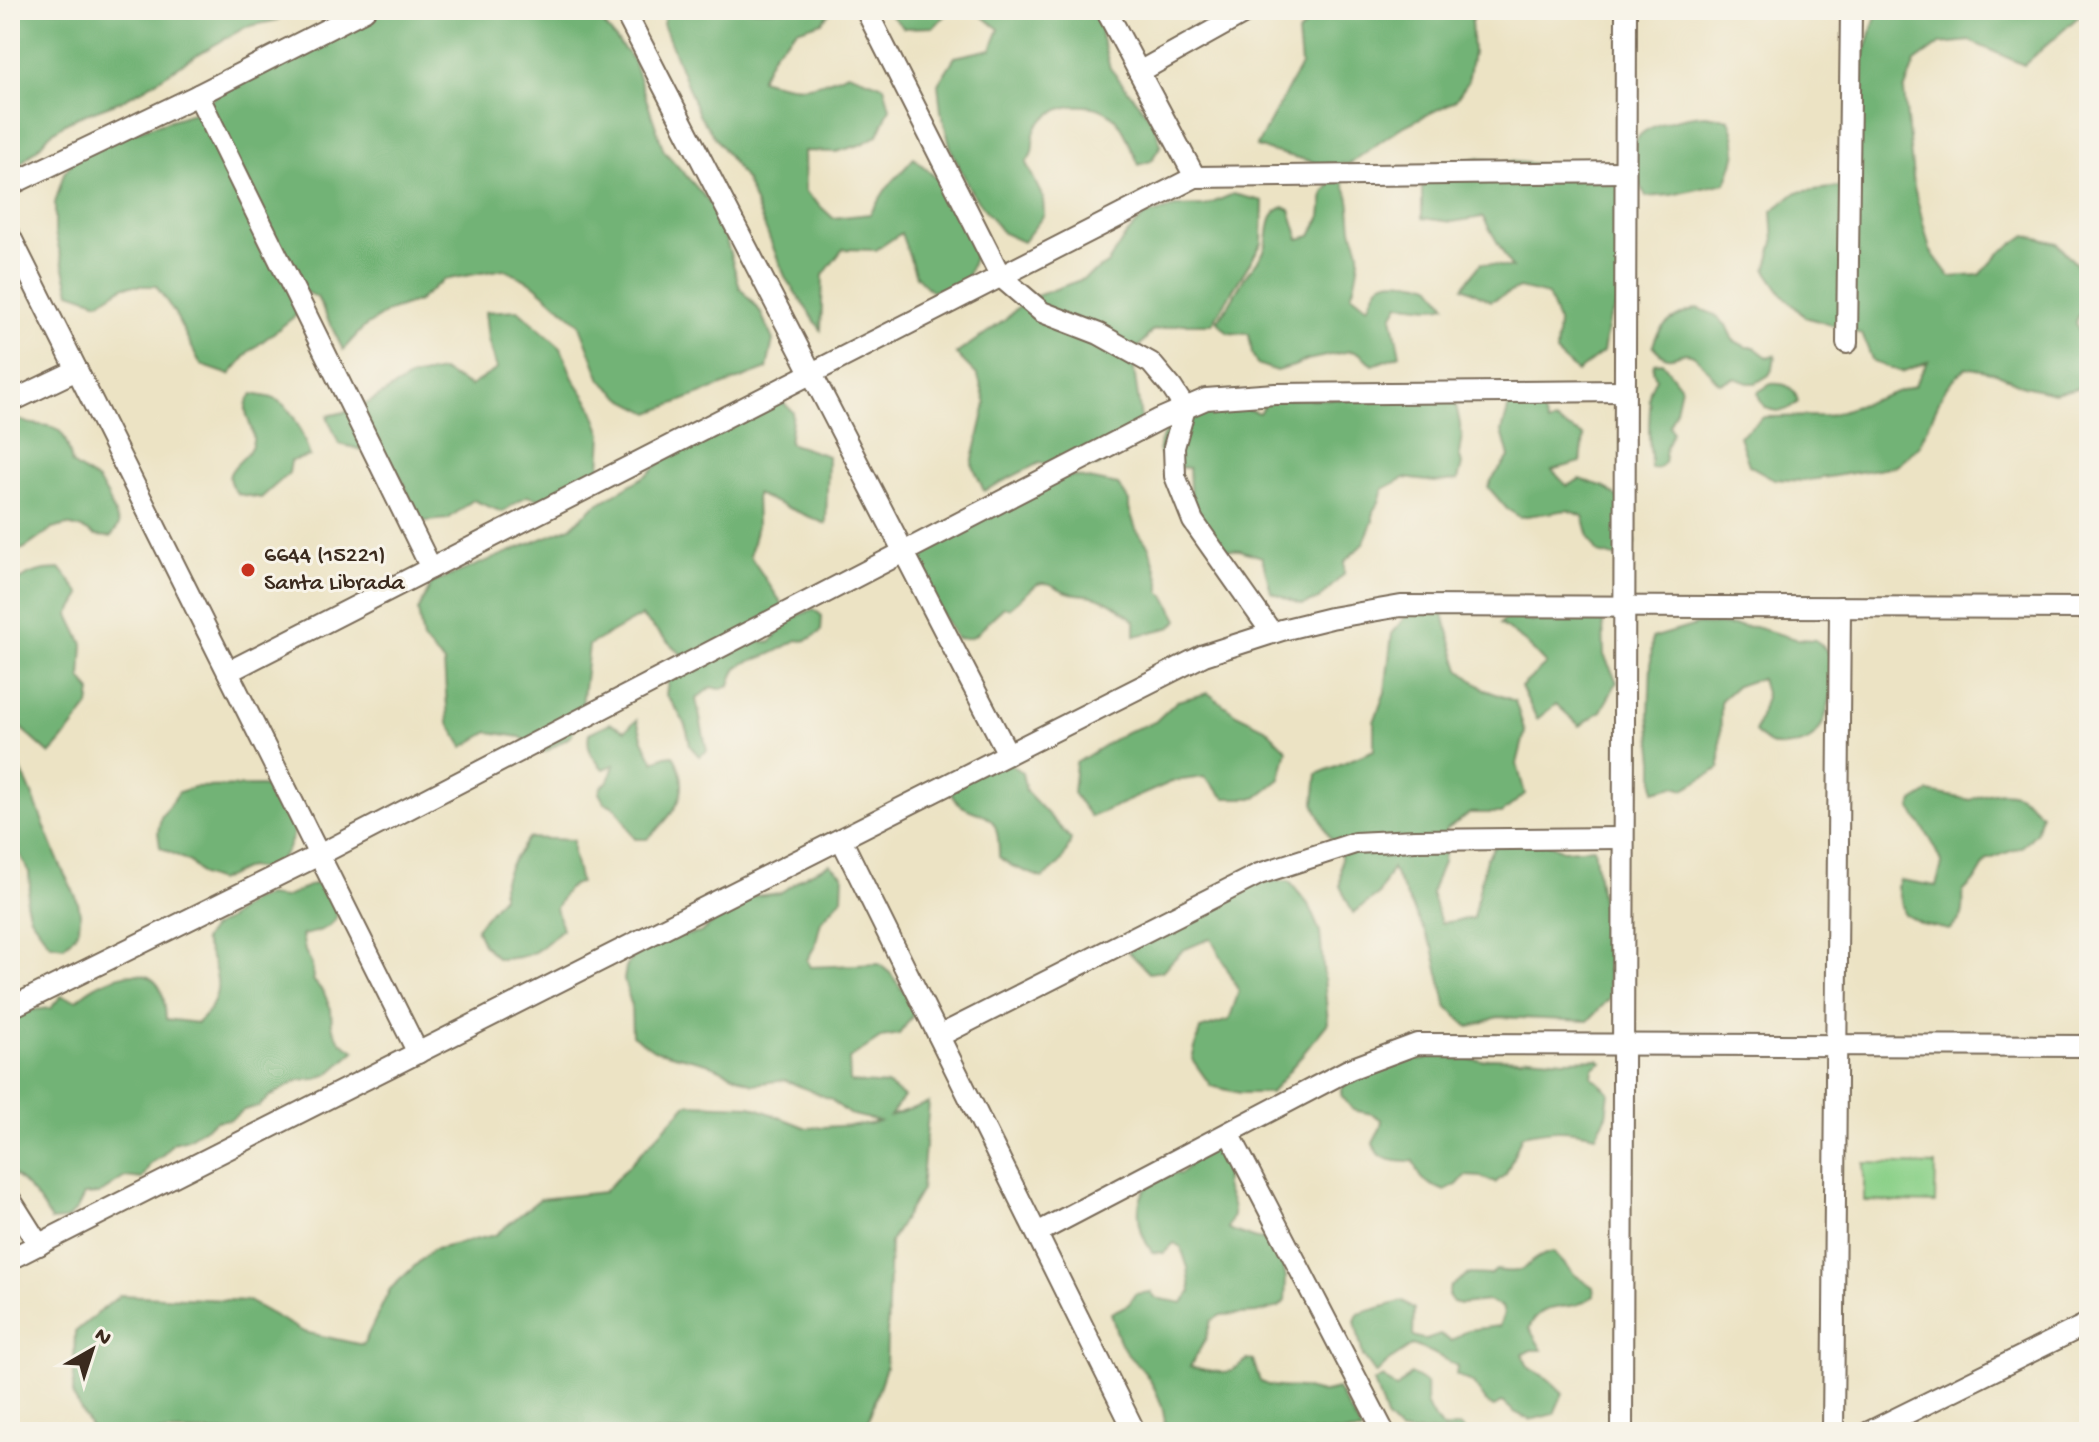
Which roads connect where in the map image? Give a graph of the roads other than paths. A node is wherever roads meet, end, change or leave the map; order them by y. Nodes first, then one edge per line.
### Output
1 (365, 10) edge
2 (624, 10) edge
3 (866, 10) edge
4 (1106, 10) edge
5 (1250, 10) edge
6 (1626, 10) edge
7 (1851, 10) edge
8 (1139, 72) junction
9 (198, 95) junction
10 (1624, 172) junction
11 (1195, 177) junction
12 (10, 185) edge
13 (10, 236) edge
14 (1001, 277) junction
15 (1847, 343) dead end
16 (77, 370) junction
17 (812, 374) junction
18 (1624, 391) junction
19 (10, 402) edge
20 (1185, 408) junction
21 (904, 552) junction
22 (431, 568) junction
23 (1623, 605) junction
24 (1840, 607) junction
25 (2089, 608) edge
26 (1272, 633) junction
27 (228, 672) junction
28 (1008, 754) junction
29 (1623, 838) junction
30 (841, 839) junction
31 (319, 855) junction
32 (10, 1008) edge
33 (939, 1036) junction
34 (1623, 1044) junction
35 (1836, 1045) junction
36 (2089, 1046) edge
37 (418, 1053) junction
38 (1229, 1133) junction
39 (10, 1199) edge
40 (1037, 1233) junction
41 (39, 1245) junction
42 (10, 1259) edge
43 (2089, 1323) edge
44 (1135, 1432) edge
45 (1384, 1432) edge
46 (1622, 1432) edge
47 (1833, 1432) edge
48 (1869, 1432) edge

1 - 9 street
2 - 17 street
3 - 14 street
4 - 8 street
5 - 8 street
6 - 10 street
7 - 15 street
8 - 11 street
9 - 12 street
9 - 22 street
10 - 11 street
10 - 18 street
11 - 14 street
13 - 16 street
14 - 17 street
14 - 20 street
16 - 19 street
16 - 27 street
17 - 21 street
17 - 22 street
18 - 20 street
18 - 23 street
20 - 21 street
20 - 26 street
21 - 28 street
21 - 31 street
22 - 27 street
23 - 24 street
23 - 26 street
23 - 29 street
24 - 25 street
24 - 35 street
26 - 28 street
27 - 31 street
28 - 30 street
29 - 33 street
29 - 34 street
30 - 33 street
30 - 37 street
31 - 32 street
31 - 37 street
33 - 40 street
34 - 35 street
34 - 38 street
34 - 46 street
35 - 36 street
35 - 47 street
37 - 41 street
38 - 40 street
38 - 45 street
39 - 41 street
40 - 44 street
41 - 42 street
43 - 48 street

